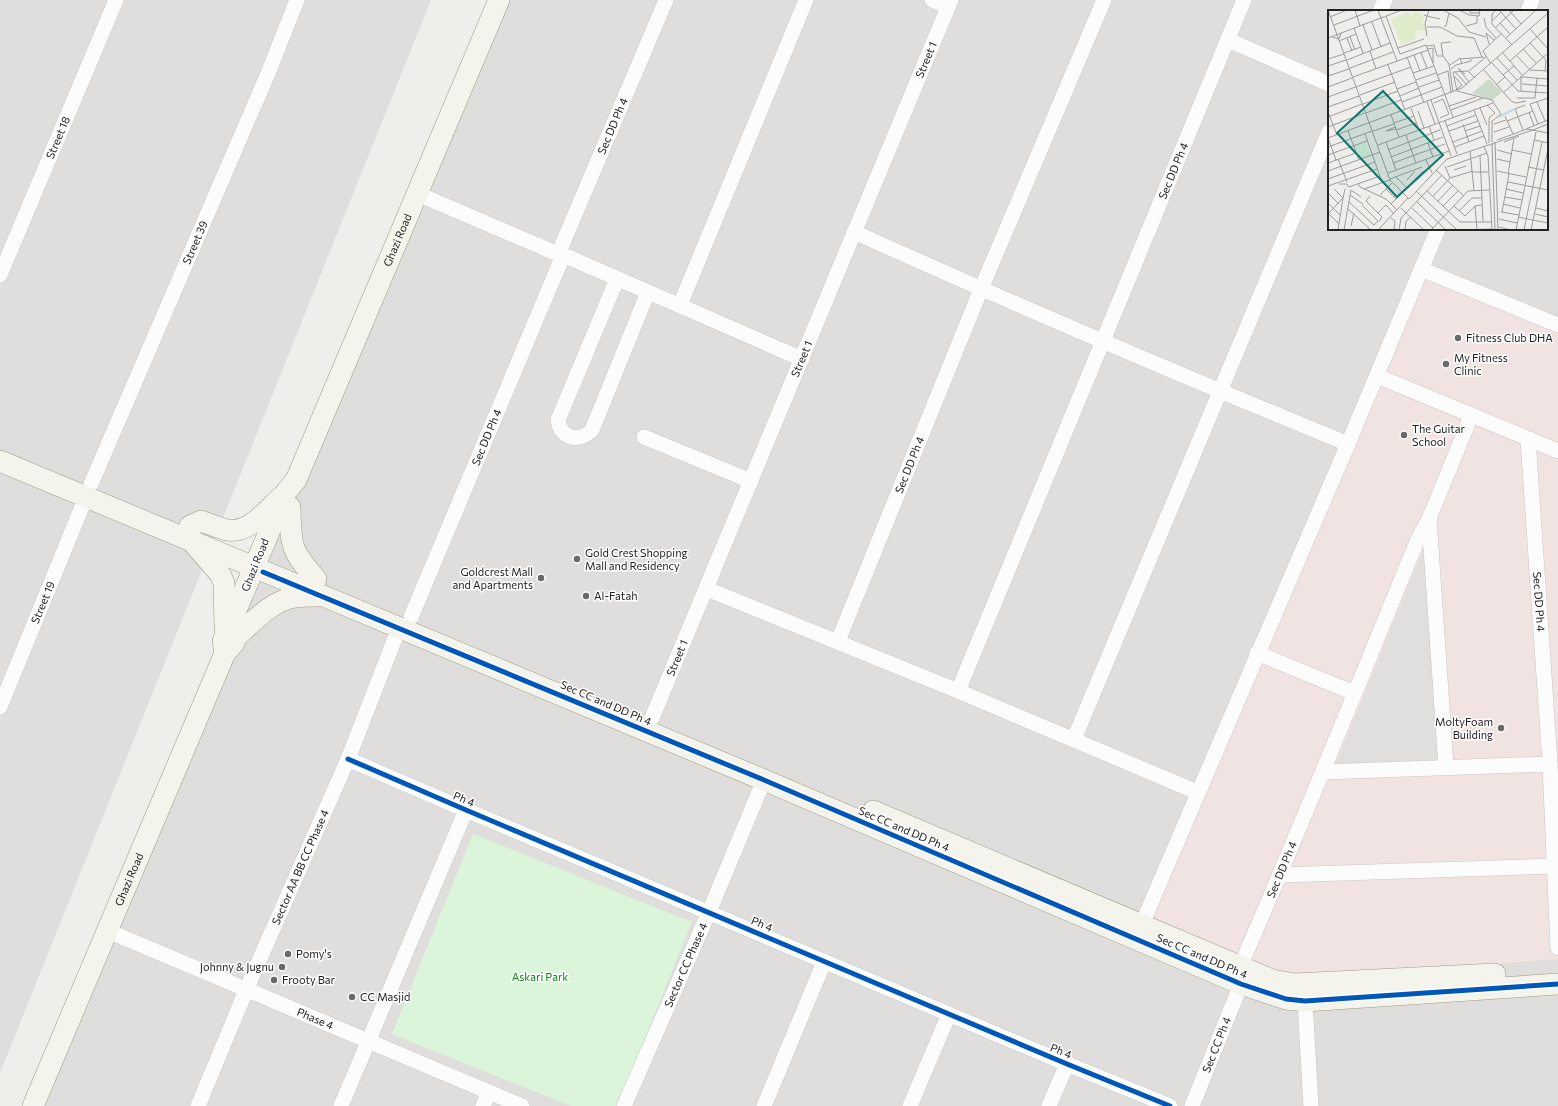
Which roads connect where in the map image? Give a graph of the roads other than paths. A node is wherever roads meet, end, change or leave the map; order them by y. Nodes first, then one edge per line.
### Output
1 (116, 0) edge
2 (297, 0) edge
3 (499, 0) edge
4 (666, 0) edge
5 (806, 0) edge
6 (932, 0) edge
7 (1104, 0) edge
8 (1244, 0) edge
9 (1384, 0) edge
10 (1532, 0) edge
11 (949, 3) edge
12 (1380, 10) edge
13 (1528, 10) edge
14 (1228, 40) junction
15 (1328, 84) edge
16 (1328, 134) edge
17 (418, 194) junction
18 (1438, 230) edge
19 (854, 232) junction
20 (560, 255) junction
21 (1421, 269) junction
22 (0, 275) edge
23 (617, 279) junction
24 (980, 289) junction
25 (648, 292) junction
26 (680, 305) junction
27 (1558, 325) edge
28 (1103, 341) junction
29 (802, 359) junction
30 (1377, 376) junction
31 (1221, 392) junction
32 (1471, 416) junction
33 (644, 437) dead end
34 (1528, 439) junction
35 (1348, 444) junction
36 (0, 446) edge
37 (1558, 451) edge
38 (0, 461) edge
39 (751, 481) junction
40 (89, 491) junction
41 (291, 493) junction
42 (1429, 519) junction
43 (190, 533) junction
44 (261, 564) junction
45 (319, 587) junction
46 (707, 589) junction
47 (405, 622) junction
48 (838, 641) junction
49 (229, 642) junction
50 (1257, 653) junction
51 (958, 691) junction
52 (1354, 693) junction
53 (0, 707) edge
54 (652, 718) junction
55 (1552, 728) edge
56 (1074, 739) junction
57 (348, 759) junction
58 (1550, 764) junction
59 (1446, 766) junction
60 (1323, 772) junction
61 (764, 780) junction
62 (1198, 792) junction
63 (466, 810) junction
64 (1553, 866) junction
65 (1280, 876) junction
66 (709, 912) junction
67 (1142, 924) junction
68 (108, 931) junction
69 (1558, 948) edge
70 (824, 962) junction
71 (1558, 971) edge
72 (1241, 975) junction
73 (1558, 984) edge
74 (247, 988) junction
75 (1305, 1001) junction
76 (949, 1014) junction
77 (368, 1041) junction
78 (1067, 1064) junction
79 (486, 1099) edge
80 (33, 1106) edge
81 (198, 1106) edge
82 (341, 1106) edge
83 (522, 1106) edge
84 (624, 1106) edge
85 (764, 1106) edge
86 (910, 1106) edge
87 (1050, 1106) edge
88 (1170, 1106) edge
89 (1192, 1106) edge
90 (1311, 1106) edge

1 - 22 street, Street 18
2 - 40 street, Street 39
3 - 17 main road, Ghazi Road
4 - 20 street, Sec DD Ph 4
5 - 26 street
6 - 11 street
7 - 24 street, Sec DD Ph 4
8 - 14 street, Sec DD Ph 4
9 - 12 street
10 - 13 street
11 - 19 street, Street 1
14 - 15 street
14 - 28 street, Sec DD Ph 4
16 - 31 street
17 - 20 street
17 - 41 main road, Ghazi Road
18 - 21 street
19 - 24 street
19 - 29 street, Street 1
20 - 23 street
20 - 47 street, Sec DD Ph 4
21 - 27 street
21 - 30 street
23 - 25 street
23 - 25 street
24 - 28 street
24 - 48 street, Sec DD Ph 4
25 - 26 street
26 - 29 street
28 - 31 street
28 - 51 street, Sec DD Ph 4
29 - 39 street, Street 1
30 - 32 street
30 - 35 street
31 - 35 street
31 - 56 street
32 - 34 street
32 - 42 street, Sec DD Ph 4
33 - 39 street
34 - 37 street
34 - 55 street, Sec DD Ph 4
35 - 50 street
36 - 40 main road
38 - 40 main road
39 - 46 street, Street 1
40 - 43 main road, Sec CC and DD Ph 4
40 - 53 street, Street 19
41 - 43 main road
41 - 44 main road, Ghazi Road
41 - 45 main road
42 - 52 street, Sec DD Ph 4
42 - 59 street, Sec DD Ph 4
43 - 44 main road, Sec CC and DD Ph 4
43 - 49 main road
44 - 45 main road, Sec CC and DD Ph 4
44 - 49 main road, Ghazi Road
45 - 47 main road, Sec CC and DD Ph 4
45 - 49 main road
46 - 48 street
46 - 54 street, Street 1
47 - 54 main road, Sec CC and DD Ph 4
47 - 57 street, Sector AA BB CC Phase 4
47 - 61 main road, Sec CC and DD Ph 4
48 - 51 street
49 - 68 main road, Ghazi Road
50 - 52 street
50 - 62 street
51 - 56 street
52 - 60 street, Sec DD Ph 4
54 - 67 main road, Sec CC and DD Ph 4
55 - 58 street, Sec DD Ph 4
56 - 62 street
57 - 63 street, Ph 4
57 - 74 street, Sector AA BB CC Phase 4
58 - 59 street
58 - 64 street, Sec DD Ph 4
59 - 60 street
60 - 65 street, Sec DD Ph 4
61 - 66 street, Sector CC Phase 4
61 - 72 main road, Sec CC and DD Ph 4
62 - 67 street
63 - 66 street, Ph 4
63 - 77 street
64 - 65 street
64 - 69 street, Sec DD Ph 4
65 - 72 street, Sec DD Ph 4
66 - 70 street, Ph 4
66 - 84 street, Sector CC Phase 4
67 - 72 main road, Sec CC and DD Ph 4
68 - 74 street, Phase 4
68 - 80 main road, Ghazi Road
70 - 76 street, Ph 4
70 - 85 street
71 - 72 main road, Sec CC and DD Ph 4
72 - 75 main road, Sec CC and DD Ph 4
72 - 89 street, Sec CC Ph 4
73 - 75 main road, Sec CC and DD Ph 4
74 - 77 street, Phase 4
74 - 81 street, Sector AA BB CC Phase 4
75 - 90 street
76 - 78 street, Ph 4
76 - 86 street
77 - 79 street, Phase 4
77 - 82 street
78 - 87 street
78 - 88 street, Ph 4
79 - 83 street, Phase 4

